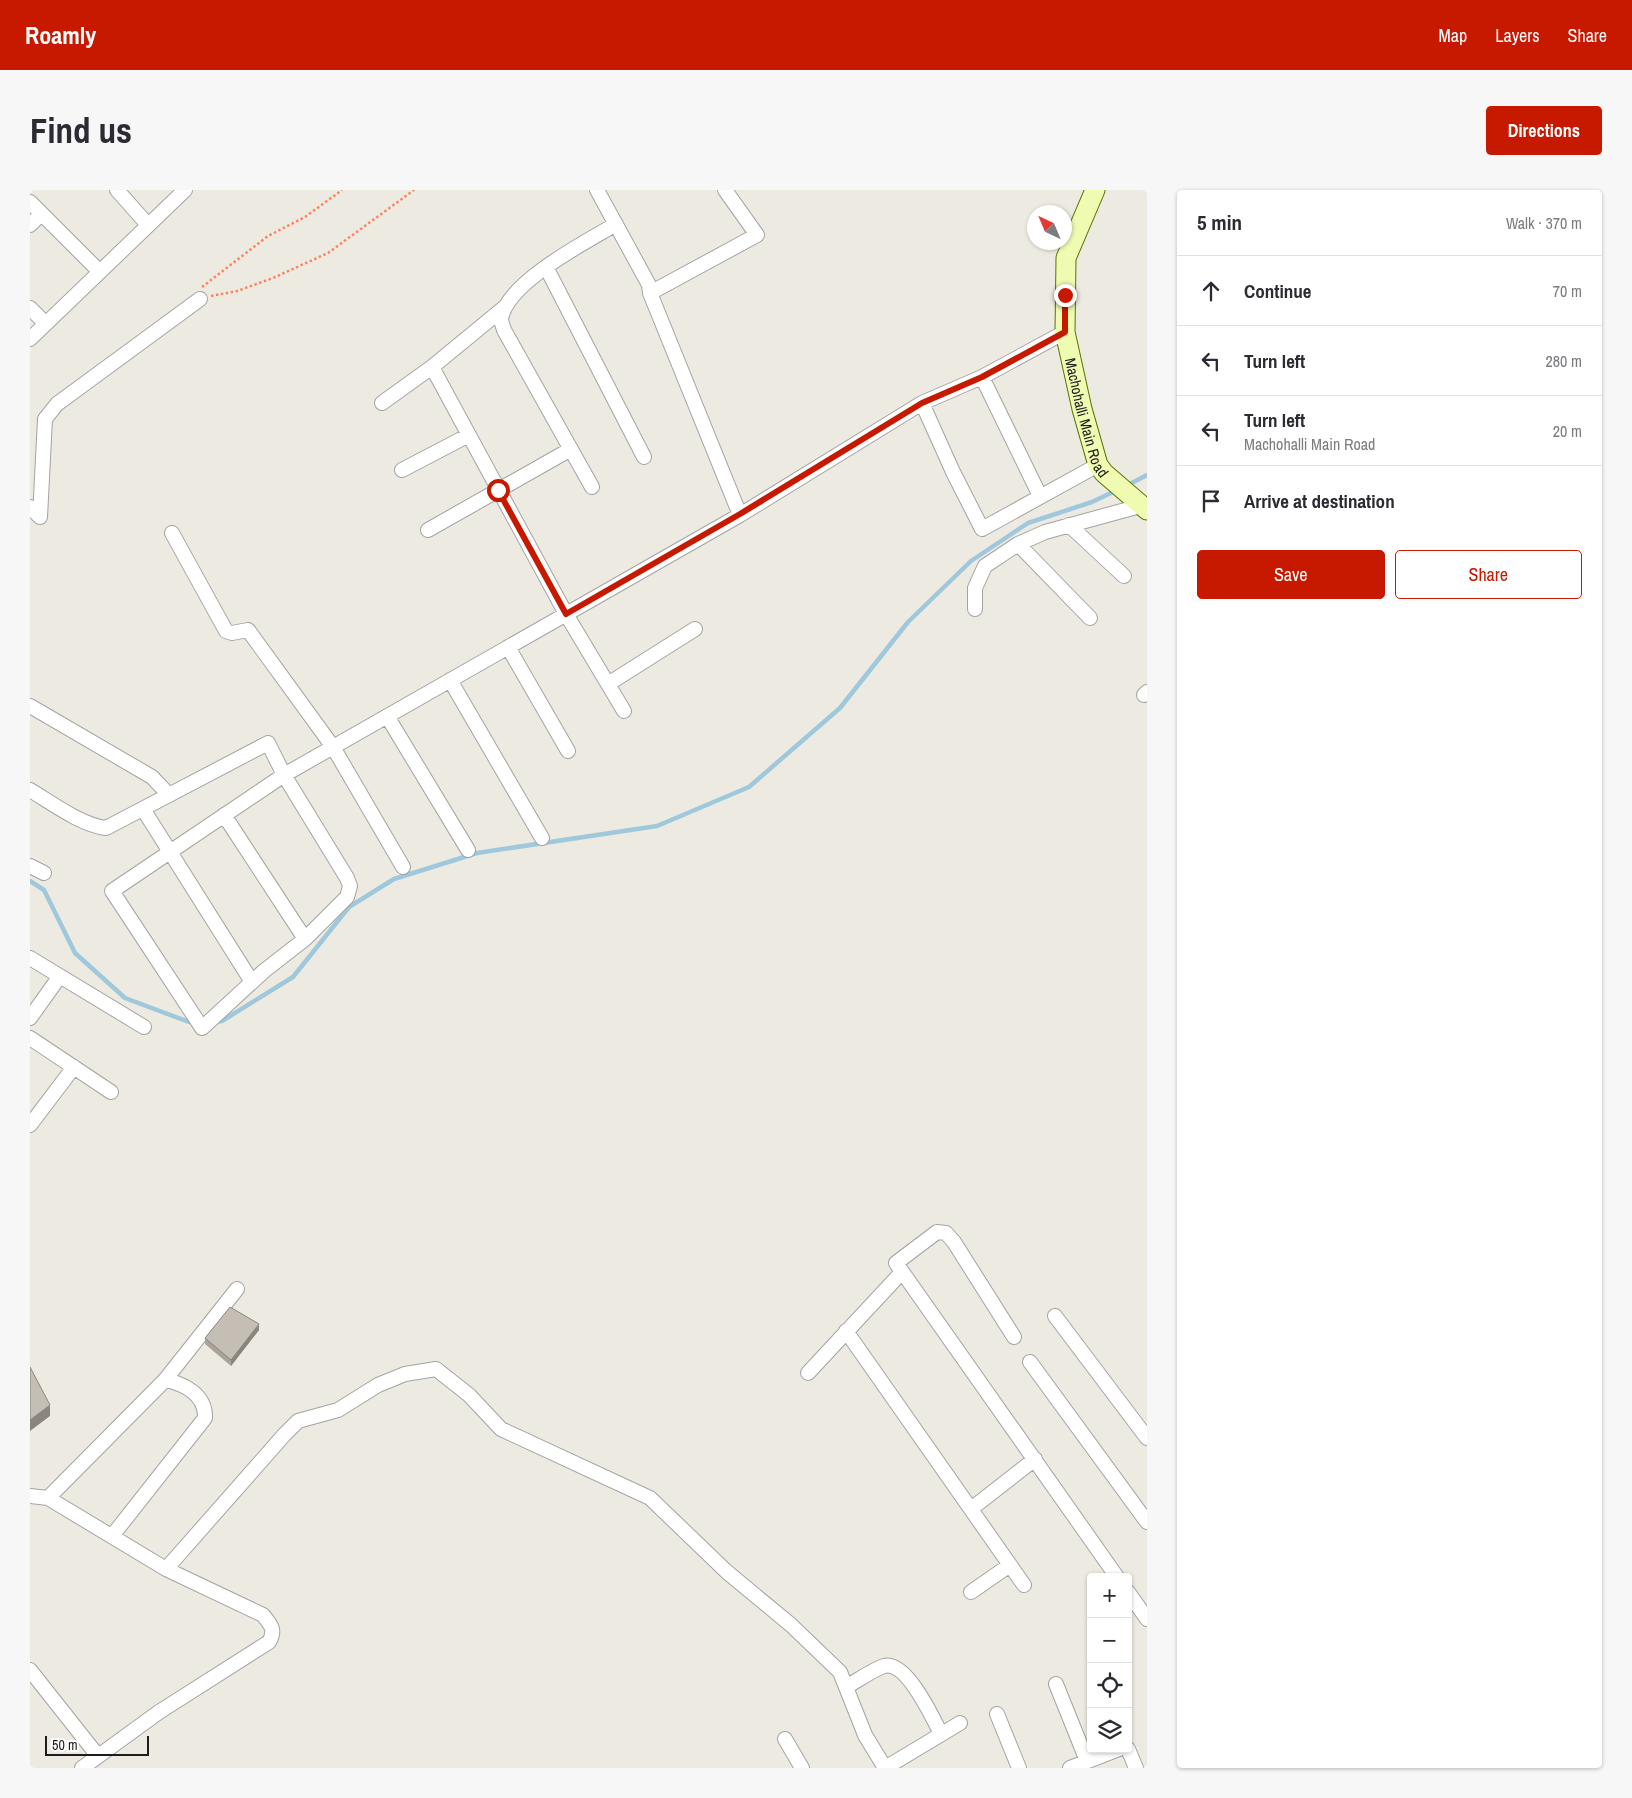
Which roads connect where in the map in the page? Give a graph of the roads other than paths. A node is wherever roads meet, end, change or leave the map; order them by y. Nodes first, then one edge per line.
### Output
1 (117, 190) edge
2 (185, 190) edge
3 (598, 190) edge
4 (725, 190) edge
5 (1095, 190) edge
6 (30, 202) edge
7 (41, 214) junction
8 (616, 224) junction
9 (30, 225) edge
10 (148, 225) junction
11 (546, 267) junction
12 (99, 271) junction
13 (650, 293) junction
14 (200, 298) road end
15 (506, 307) junction
16 (30, 308) edge
17 (46, 323) junction
18 (1065, 332) junction
19 (30, 338) edge
20 (432, 367) junction
21 (982, 377) junction
22 (382, 403) dead end
23 (922, 403) junction
24 (469, 435) junction
25 (571, 449) junction
26 (644, 457) dead end
27 (1101, 469) junction
28 (402, 470) dead end
29 (592, 487) dead end
30 (498, 490) junction
31 (1040, 496) junction
32 (30, 507) edge
33 (1144, 508) edge
34 (740, 514) junction
35 (1069, 525) junction
36 (428, 530) dead end
37 (172, 533) dead end
38 (1018, 544) junction
39 (1124, 576) dead end
40 (975, 609) dead end
41 (566, 614) junction
42 (1090, 618) dead end
43 (695, 629) dead end
44 (508, 647) junction
45 (450, 680) junction
46 (608, 684) junction
47 (30, 706) edge
48 (624, 711) dead end
49 (388, 716) junction
50 (333, 747) junction
51 (568, 751) dead end
52 (284, 775) junction
53 (30, 790) edge
54 (168, 795) junction
55 (142, 809) junction
56 (224, 815) junction
57 (542, 838) dead end
58 (468, 850) dead end
59 (170, 852) junction
60 (30, 866) edge
61 (402, 867) dead end
62 (44, 873) dead end
63 (305, 939) junction
64 (30, 958) edge
65 (60, 976) junction
66 (252, 982) junction
67 (30, 1018) edge
68 (144, 1027) dead end
69 (30, 1038) edge
70 (74, 1067) junction
71 (112, 1092) dead end
72 (30, 1125) edge
73 (902, 1272) junction
74 (237, 1289) dead end
75 (1055, 1316) dead end
76 (846, 1331) junction
77 (1014, 1337) dead end
78 (1030, 1362) dead end
79 (808, 1373) dead end
80 (165, 1380) junction
81 (1147, 1438) edge
82 (1034, 1460) junction
83 (30, 1496) edge
84 (48, 1498) junction
85 (971, 1509) junction
86 (1147, 1522) edge
87 (112, 1536) junction
88 (1010, 1565) junction
89 (166, 1569) junction
90 (1114, 1573) edge
91 (1024, 1585) dead end
92 (971, 1592) dead end
93 (1132, 1598) edge
94 (1147, 1619) edge
95 (30, 1670) edge
96 (1056, 1684) dead end
97 (846, 1686) junction
98 (997, 1714) dead end
99 (960, 1723) dead end
100 (941, 1734) junction
101 (785, 1738) dead end
102 (1109, 1753) edge
103 (1130, 1753) edge
104 (98, 1756) junction
105 (1088, 1761) junction
106 (82, 1768) edge
107 (802, 1768) edge
108 (885, 1768) edge
109 (1019, 1768) edge
110 (1070, 1768) edge
111 (1136, 1768) edge

1 - 10 street
2 - 10 street
3 - 8 street
4 - 13 street
5 - 18 street, Machohalli Main Road
6 - 7 street
7 - 9 street
7 - 12 street
8 - 11 street
8 - 13 street
10 - 12 street
11 - 15 street
11 - 26 street
12 - 17 street
13 - 34 street
14 - 32 street
15 - 20 street
15 - 25 street
16 - 17 street
17 - 19 street
18 - 21 street
18 - 27 street, Machohalli Main Road
20 - 22 street
20 - 24 street
21 - 23 street
21 - 31 street
23 - 31 street
23 - 34 street
24 - 28 street
24 - 30 street
25 - 29 street
25 - 30 street
27 - 31 street
27 - 33 street, Machohalli Main Road
30 - 36 street
30 - 41 street
33 - 35 street
34 - 41 street
35 - 38 street
35 - 39 street
37 - 50 street
38 - 40 street
38 - 42 street
41 - 44 street
41 - 46 street
43 - 46 street
44 - 45 street
44 - 51 street
45 - 49 street
45 - 57 street
46 - 48 street
47 - 54 street
49 - 50 street
49 - 58 street
50 - 52 street
50 - 61 street
52 - 54 street
52 - 56 street
52 - 63 street
53 - 55 street
54 - 55 street
55 - 59 street
56 - 59 street
56 - 63 street
59 - 66 street
59 - 66 street
60 - 62 street
63 - 66 street
64 - 65 street
65 - 67 street
65 - 68 street
69 - 70 street
70 - 71 street
70 - 72 street
73 - 76 street
73 - 77 street
73 - 82 street
74 - 80 street
75 - 81 street
76 - 79 street
76 - 85 street
78 - 86 street
80 - 84 street
80 - 87 street
82 - 85 street
82 - 90 street
83 - 84 street
84 - 87 street
85 - 88 street
87 - 89 street
88 - 91 street
88 - 92 street
89 - 97 street
89 - 104 street
93 - 94 street
95 - 104 street
96 - 105 street
97 - 100 street
97 - 108 street
98 - 109 street
99 - 100 street
100 - 108 street
101 - 107 street
102 - 105 street
103 - 111 street
104 - 106 street
105 - 110 street

